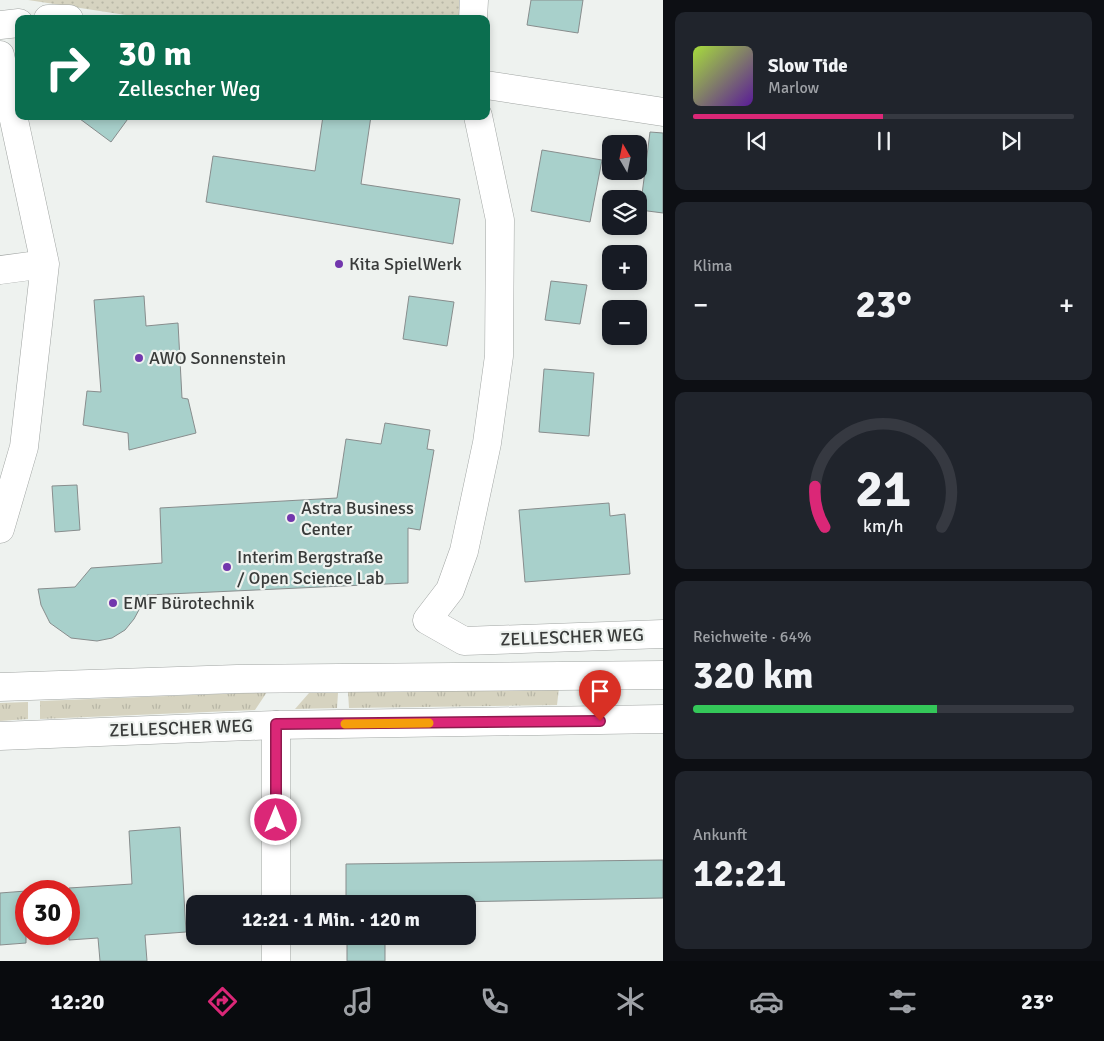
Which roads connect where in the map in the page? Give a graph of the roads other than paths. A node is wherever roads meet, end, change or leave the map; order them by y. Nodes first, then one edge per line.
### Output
1 (474, 0) edge
2 (473, 15) edge
3 (15, 23) edge
4 (0, 25) edge
5 (0, 55) edge
6 (490, 86) edge
7 (663, 112) edge
8 (479, 120) edge
9 (45, 264) junction
10 (0, 270) edge
11 (0, 529) edge
12 (663, 634) edge
13 (663, 675) edge
14 (0, 687) edge
15 (663, 719) edge
16 (276, 724) junction
17 (0, 736) edge
18 (276, 895) edge
19 (276, 945) edge
20 (276, 961) edge

1 - 2 street
3 - 4 street
5 - 9 street
6 - 7 street
8 - 12 street, ZELLESCHER WEG
9 - 10 street
9 - 11 street
13 - 14 street, ZELLESCHER WEG
15 - 16 street, ZELLESCHER WEG
16 - 17 street, ZELLESCHER WEG
16 - 18 street
19 - 20 street

